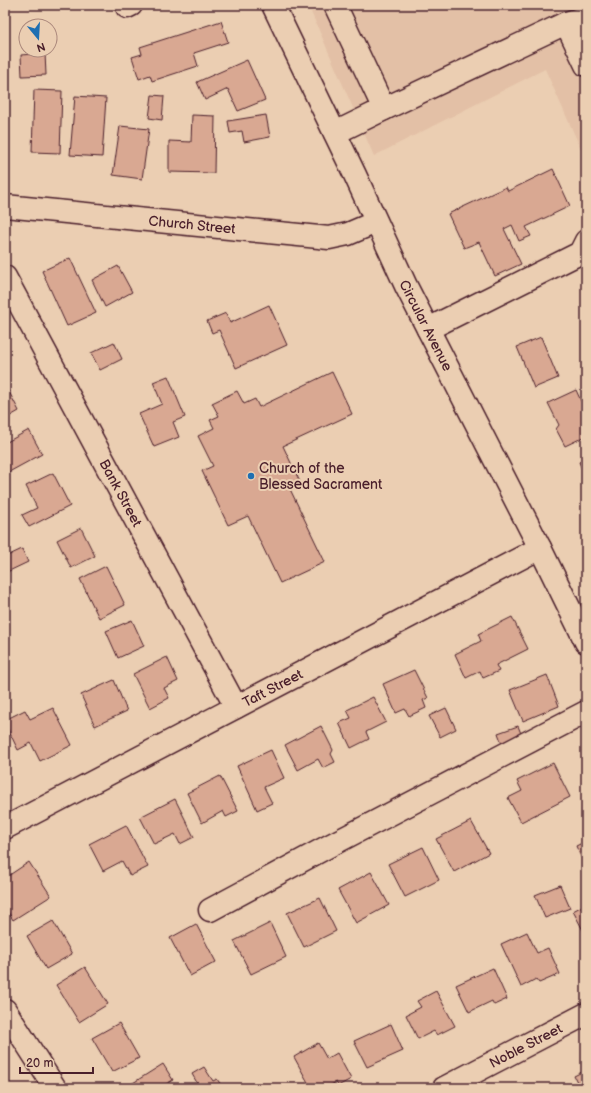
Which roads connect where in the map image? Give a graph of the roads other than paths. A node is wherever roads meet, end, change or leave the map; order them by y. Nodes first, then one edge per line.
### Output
1 (273, 5) edge
2 (335, 5) edge
3 (576, 20) edge
4 (586, 65) edge
5 (384, 109) junction
6 (335, 133) junction
7 (5, 206) edge
8 (376, 222) junction
9 (583, 247) edge
10 (5, 278) edge
11 (428, 329) junction
12 (540, 548) junction
13 (586, 642) edge
14 (236, 708) junction
15 (586, 712) edge
16 (5, 828) edge
17 (210, 910) dead end
18 (5, 1010) edge
19 (586, 1014) edge
20 (55, 1088) edge
21 (444, 1088) edge

1 - 6 street, Circular Avenue
2 - 5 street
3 - 4 street
3 - 5 street
5 - 6 street
6 - 8 street, Circular Avenue
7 - 8 street, Church Street
8 - 11 street, Circular Avenue
9 - 11 street
10 - 14 street, Bank Street
11 - 12 street, Circular Avenue
12 - 13 street, Circular Avenue
12 - 14 street, Taft Street
14 - 16 street, Taft Street
15 - 17 street
18 - 20 street
19 - 21 street, Noble Street

